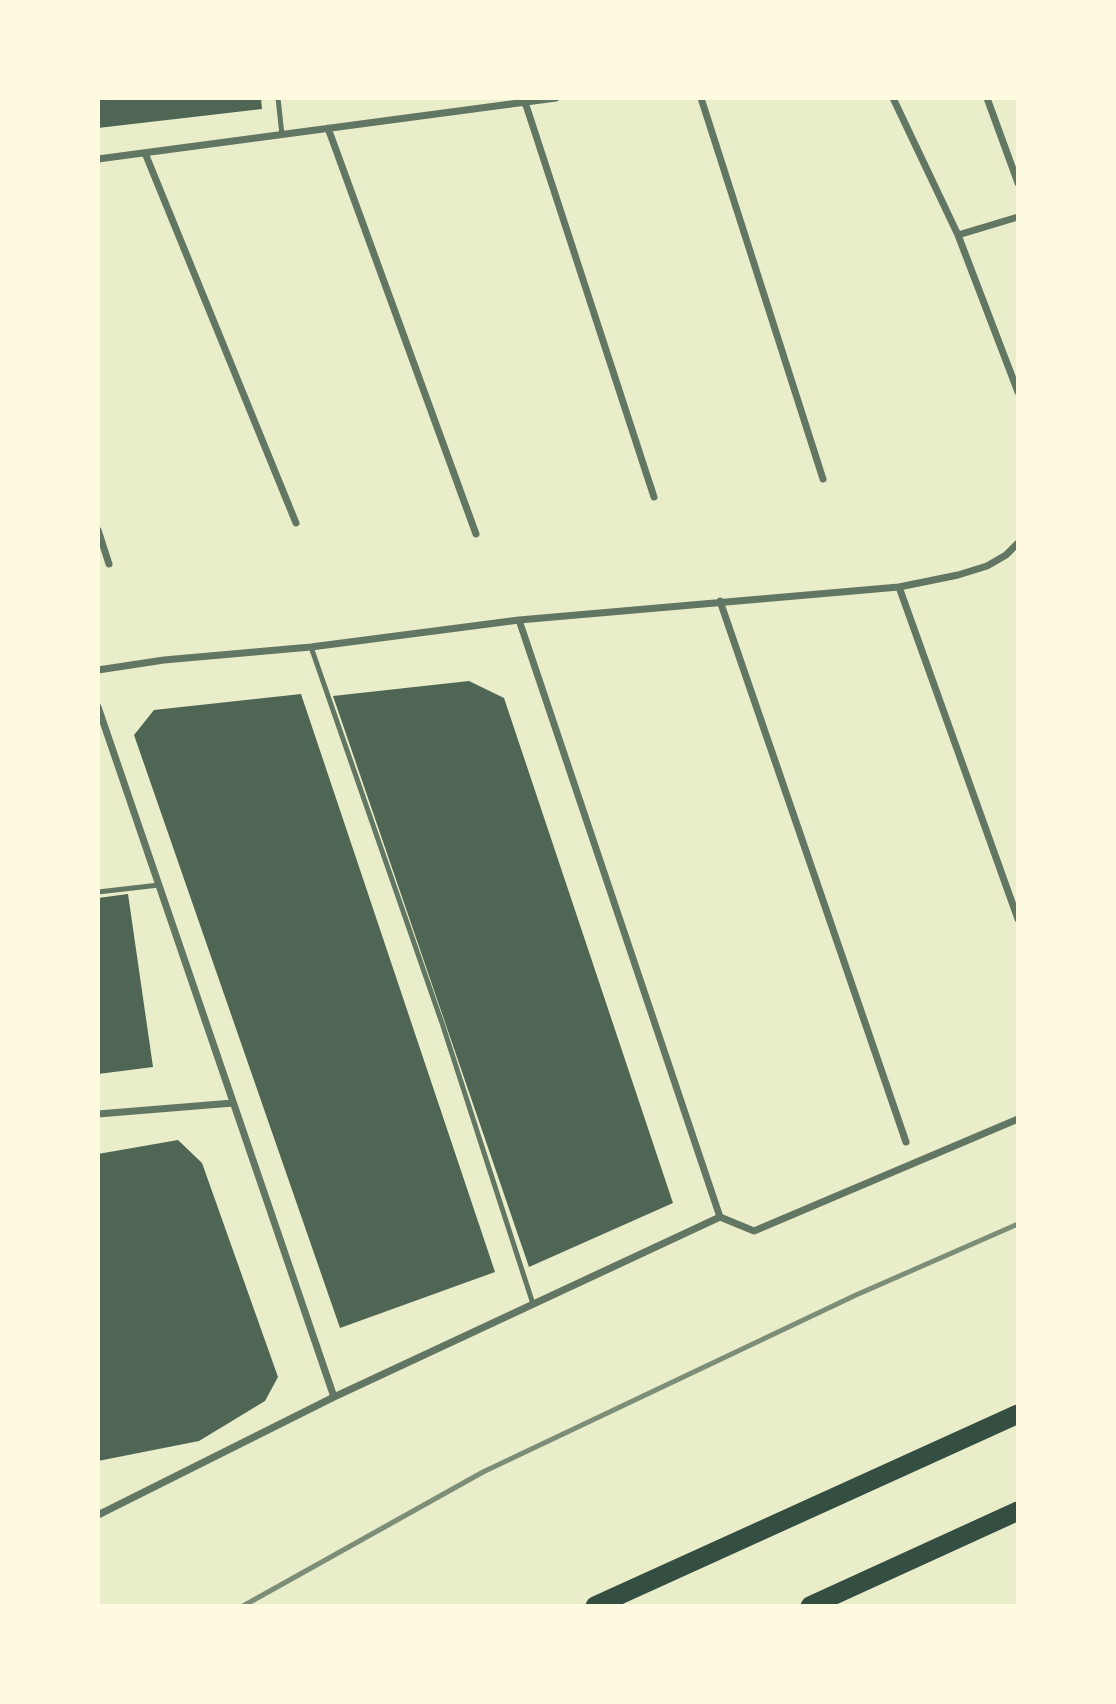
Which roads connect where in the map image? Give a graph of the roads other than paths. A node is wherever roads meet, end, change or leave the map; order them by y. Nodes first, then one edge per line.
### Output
1 (278, 98) edge
2 (556, 98) edge
3 (701, 98) edge
4 (893, 98) edge
5 (987, 98) edge
6 (526, 102) junction
7 (328, 128) junction
8 (282, 135) junction
9 (145, 153) junction
10 (98, 159) edge
11 (1018, 183) edge
12 (1018, 217) edge
13 (958, 235) junction
14 (1018, 392) edge
15 (823, 479) dead end
16 (654, 497) dead end
17 (296, 523) dead end
18 (98, 530) edge
19 (476, 534) dead end
20 (1018, 543) edge
21 (109, 564) dead end
22 (899, 587) junction
23 (720, 601) junction
24 (519, 620) junction
25 (311, 647) junction
26 (98, 670) edge
27 (98, 707) edge
28 (159, 885) junction
29 (98, 892) edge
30 (1018, 919) edge
31 (233, 1103) junction
32 (98, 1114) edge
33 (1018, 1119) edge
34 (906, 1142) dead end
35 (720, 1217) junction
36 (533, 1304) junction
37 (334, 1397) junction
38 (1018, 1414) edge
39 (1018, 1511) edge
40 (98, 1516) edge
41 (595, 1606) edge
42 (810, 1606) edge

1 - 8 lane
2 - 6 street
3 - 15 street
4 - 13 street
5 - 11 street
6 - 7 street
6 - 16 street
7 - 8 street
7 - 19 street
8 - 9 street
9 - 10 street
9 - 17 street
12 - 13 street
13 - 14 street
18 - 21 street
20 - 22 street
22 - 23 street
22 - 30 street
23 - 24 street
23 - 34 street
24 - 25 street
24 - 35 street
25 - 26 street
25 - 36 lane
27 - 28 street
28 - 29 lane
28 - 31 street
31 - 32 street
31 - 37 street
33 - 35 street
35 - 36 street
36 - 37 street
37 - 40 street
38 - 41 highway
39 - 42 highway

